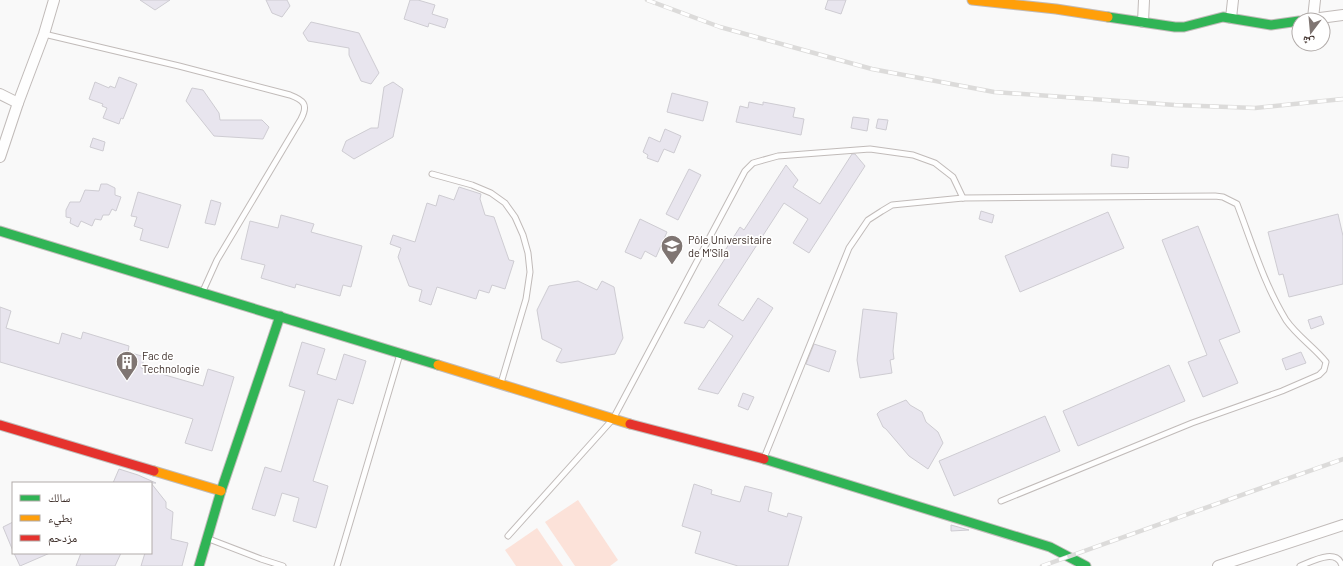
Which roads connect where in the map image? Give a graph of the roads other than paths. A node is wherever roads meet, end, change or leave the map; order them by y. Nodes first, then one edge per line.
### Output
1 (54, 0) edge
2 (972, 0) edge
3 (1144, 0) edge
4 (1233, 0) edge
5 (1315, 0) edge
6 (1056, 4) edge
7 (1311, 12) edge
8 (1343, 15) edge
9 (1331, 16) edge
10 (1231, 18) junction
11 (1143, 22) junction
12 (1291, 22) edge
13 (44, 34) junction
14 (0, 94) edge
15 (18, 103) junction
16 (0, 157) edge
17 (432, 174) dead end
18 (963, 198) junction
19 (0, 231) edge
20 (202, 292) junction
21 (280, 316) junction
22 (400, 353) junction
23 (501, 384) junction
24 (613, 419) junction
25 (0, 425) edge
26 (764, 459) junction
27 (221, 491) junction
28 (1001, 501) dead end
29 (1343, 525) edge
30 (508, 536) dead end
31 (207, 539) junction
32 (199, 566) edge
33 (283, 566) edge
34 (337, 566) edge
35 (1086, 566) edge
36 (1218, 566) edge
37 (1300, 566) edge
38 (1342, 566) edge

1 - 13 street
2 - 6 street
3 - 11 street
4 - 10 street
5 - 7 street
6 - 11 street
8 - 9 street
10 - 11 street
10 - 12 street
13 - 15 street
13 - 20 lane
14 - 15 street
15 - 16 street
17 - 23 lane
18 - 24 lane
18 - 26 lane
18 - 28 lane
19 - 20 street
20 - 21 street
21 - 22 street
21 - 27 street
22 - 23 street
22 - 34 lane
23 - 24 street
24 - 26 street
24 - 30 lane
25 - 27 street
26 - 35 street
27 - 31 street
29 - 36 street
31 - 32 street
31 - 33 lane
37 - 38 lane

